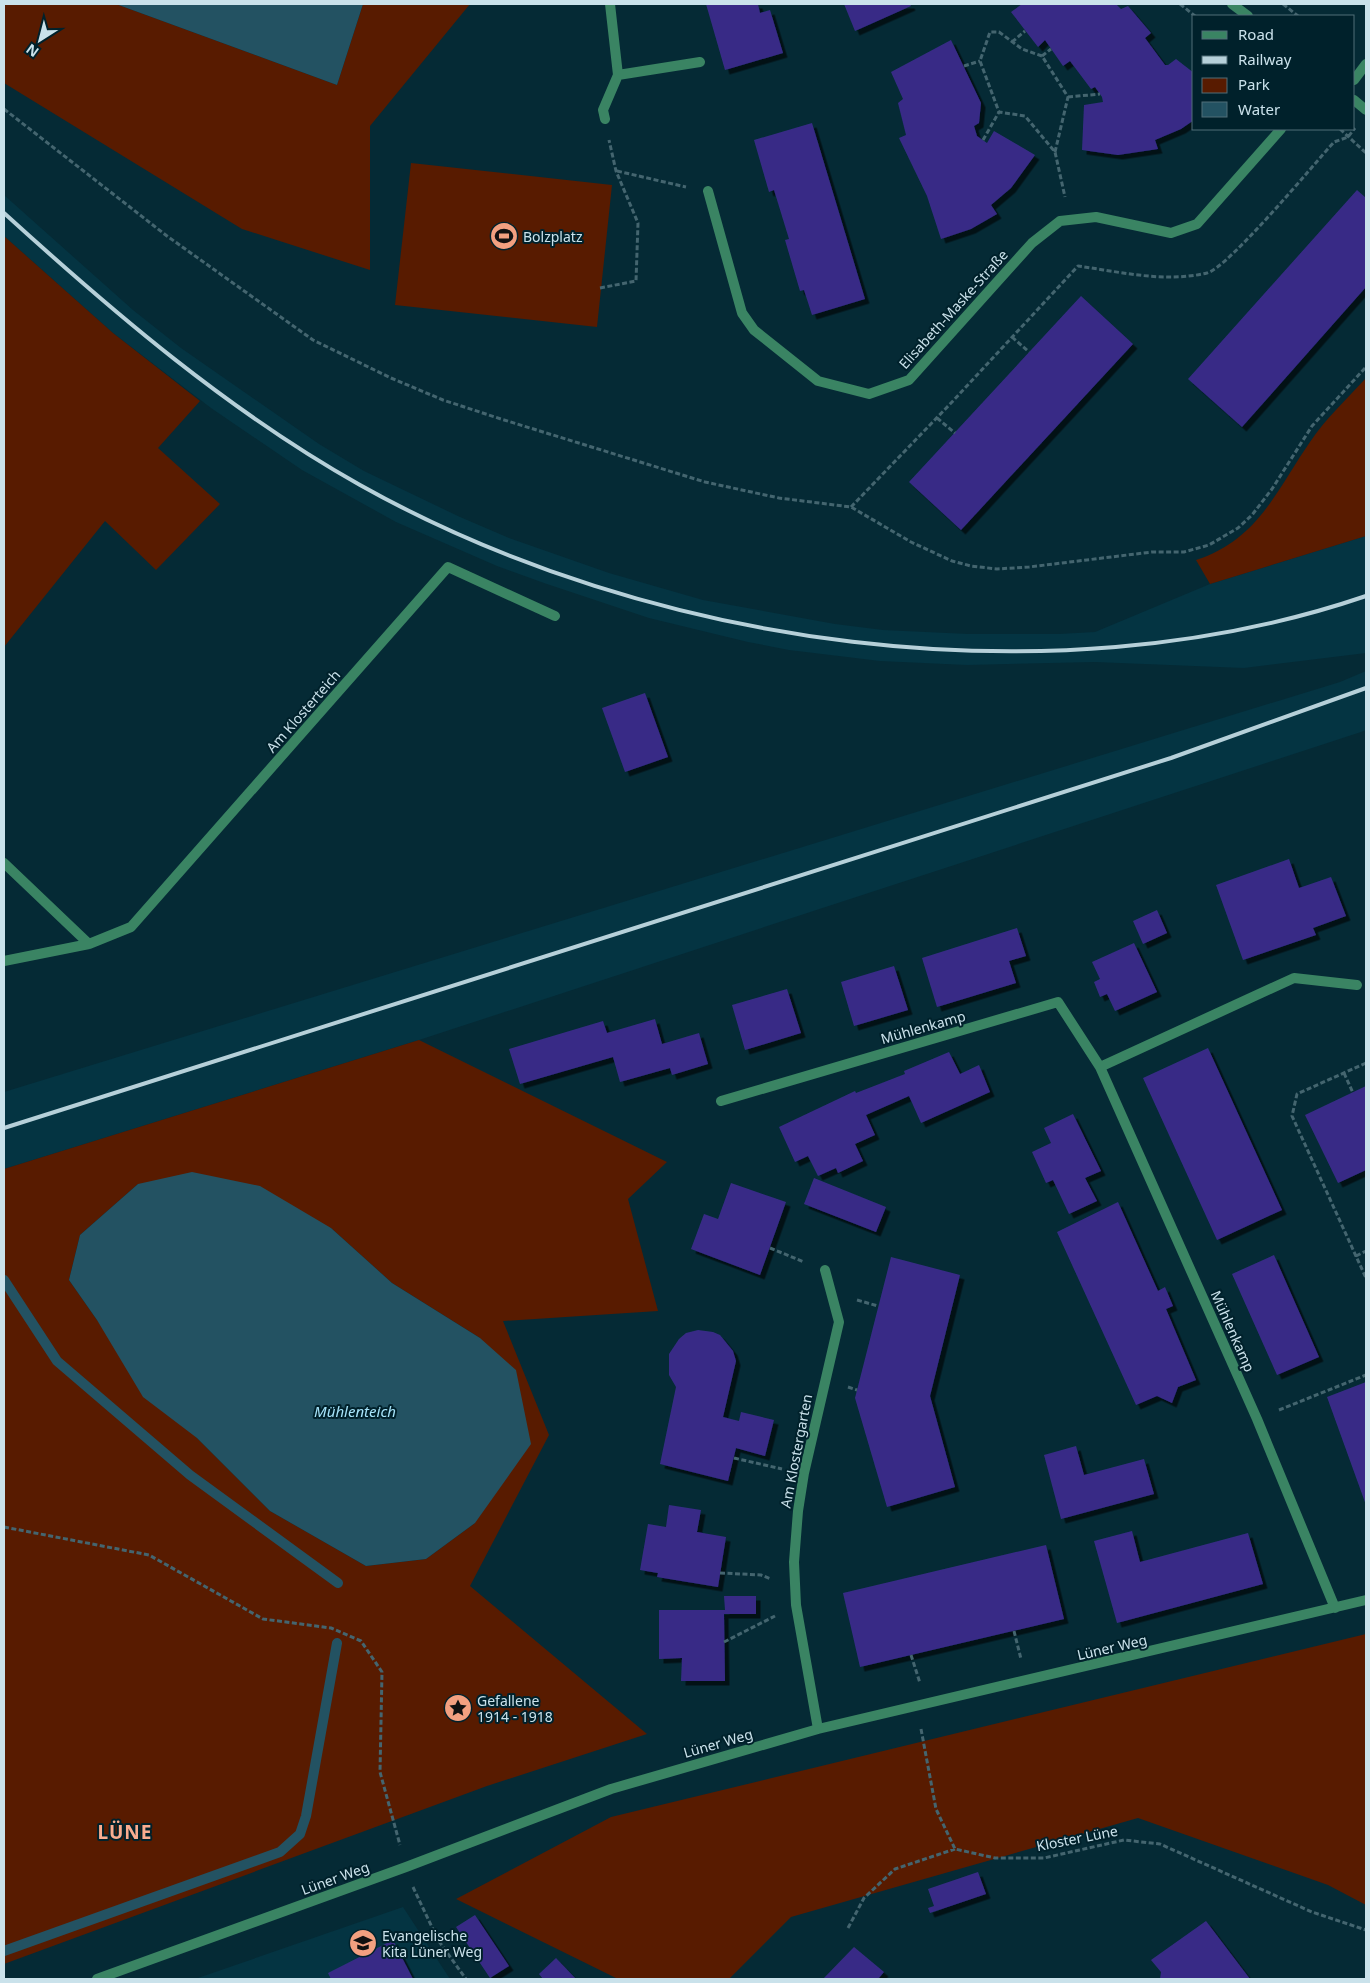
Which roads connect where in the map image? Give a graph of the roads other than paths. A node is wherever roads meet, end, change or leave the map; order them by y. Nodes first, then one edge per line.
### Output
1 (610, 4) edge
2 (1232, 4) edge
3 (1247, 15) edge
4 (700, 62) dead end
5 (1366, 64) edge
6 (618, 75) junction
7 (1355, 79) edge
8 (1355, 101) edge
9 (1366, 110) edge
10 (605, 119) road end
11 (1280, 130) edge
12 (708, 192) road end
13 (555, 616) dead end
14 (4, 863) edge
15 (89, 944) junction
16 (4, 961) edge
17 (1357, 985) dead end
18 (1100, 1066) junction
19 (721, 1101) dead end
20 (825, 1270) road end
21 (1366, 1600) edge
22 (1335, 1608) junction
23 (818, 1729) junction
24 (97, 1979) edge

1 - 6 street
2 - 3 street
4 - 6 street
5 - 7 street
6 - 10 street
8 - 9 street
11 - 12 street, Elisabeth-Maske-Straße
13 - 15 street, Am Klosterteich
14 - 15 street
15 - 16 street, Am Klosterteich
17 - 18 street
18 - 19 street, Mühlenkamp
18 - 22 street, Mühlenkamp
20 - 23 street, Am Klostergarten
21 - 22 street, Lüner Weg
22 - 23 street, Lüner Weg
23 - 24 street, Lüner Weg

